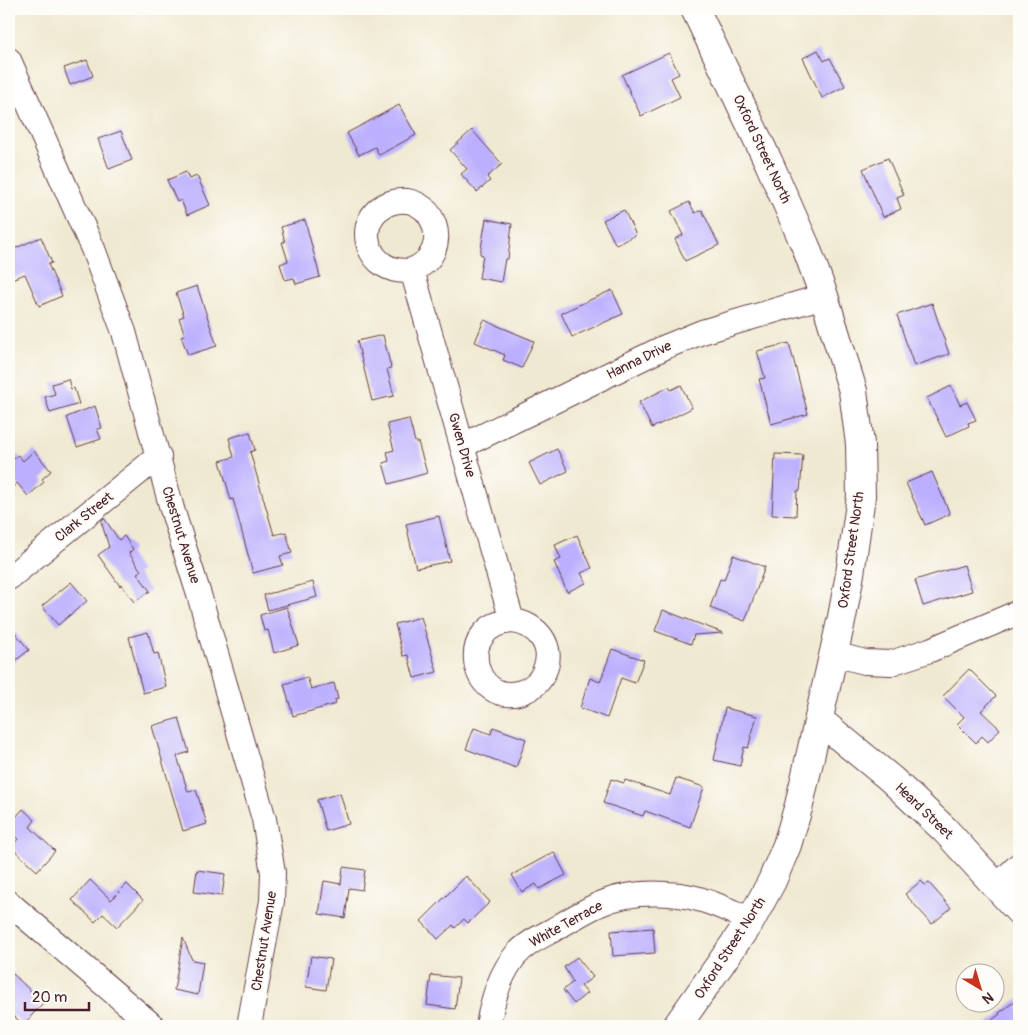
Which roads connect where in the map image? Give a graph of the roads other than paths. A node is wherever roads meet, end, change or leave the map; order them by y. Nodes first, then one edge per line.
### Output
1 (696, 9) edge
2 (9, 60) edge
3 (412, 270) dead end
4 (824, 296) junction
5 (462, 446) junction
6 (159, 456) junction
7 (9, 578) edge
8 (1019, 612) edge
9 (512, 621) dead end
10 (833, 654) junction
11 (818, 720) junction
12 (1019, 865) edge
13 (996, 886) junction
14 (9, 903) edge
15 (1019, 911) edge
16 (751, 920) junction
17 (152, 1026) edge
18 (249, 1026) edge
19 (488, 1026) edge
20 (677, 1026) edge

1 - 4 street, Oxford Street North
2 - 6 street, Chestnut Avenue
3 - 5 street, Gwen Drive
4 - 5 street, Hanna Drive
4 - 10 street, Oxford Street North
5 - 9 street, Gwen Drive
6 - 7 street, Clark Street
6 - 18 street, Chestnut Avenue
8 - 10 street
10 - 11 street, Oxford Street North
11 - 13 street, Heard Street
11 - 16 street, Oxford Street North
12 - 13 street
13 - 15 street, Heard Street
14 - 17 street
16 - 19 street, White Terrace
16 - 20 street, Oxford Street North

